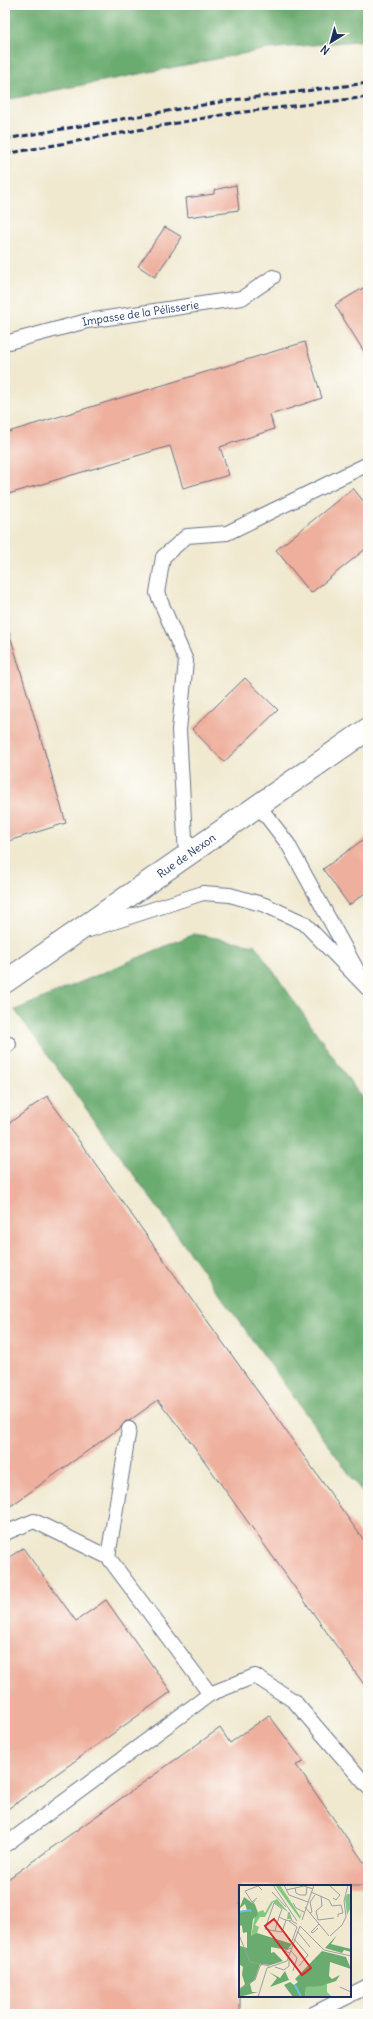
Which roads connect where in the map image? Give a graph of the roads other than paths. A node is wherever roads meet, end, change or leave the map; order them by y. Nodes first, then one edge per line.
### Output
1 (273, 277) dead end
2 (5, 344) edge
3 (368, 464) edge
4 (368, 729) edge
5 (258, 805) junction
6 (186, 856) junction
7 (71, 936) junction
8 (5, 982) edge
9 (367, 988) edge
10 (129, 1429) dead end
11 (5, 1533) edge
12 (108, 1557) junction
13 (210, 1694) junction
14 (368, 1787) edge
15 (5, 1845) edge
16 (368, 1986) edge
17 (351, 1995) edge
18 (347, 1997) edge
19 (314, 2014) edge

1 - 2 lane, Impasse de la Pélisserie
3 - 6 lane
4 - 5 main road, Rue de Nexon
5 - 6 main road, Rue de Nexon
5 - 9 lane
6 - 7 main road, Rue de Nexon
7 - 8 main road, Rue de Nexon
7 - 9 lane
10 - 12 lane
11 - 12 lane
12 - 13 lane
13 - 14 lane
13 - 15 lane
16 - 17 lane
18 - 19 lane

